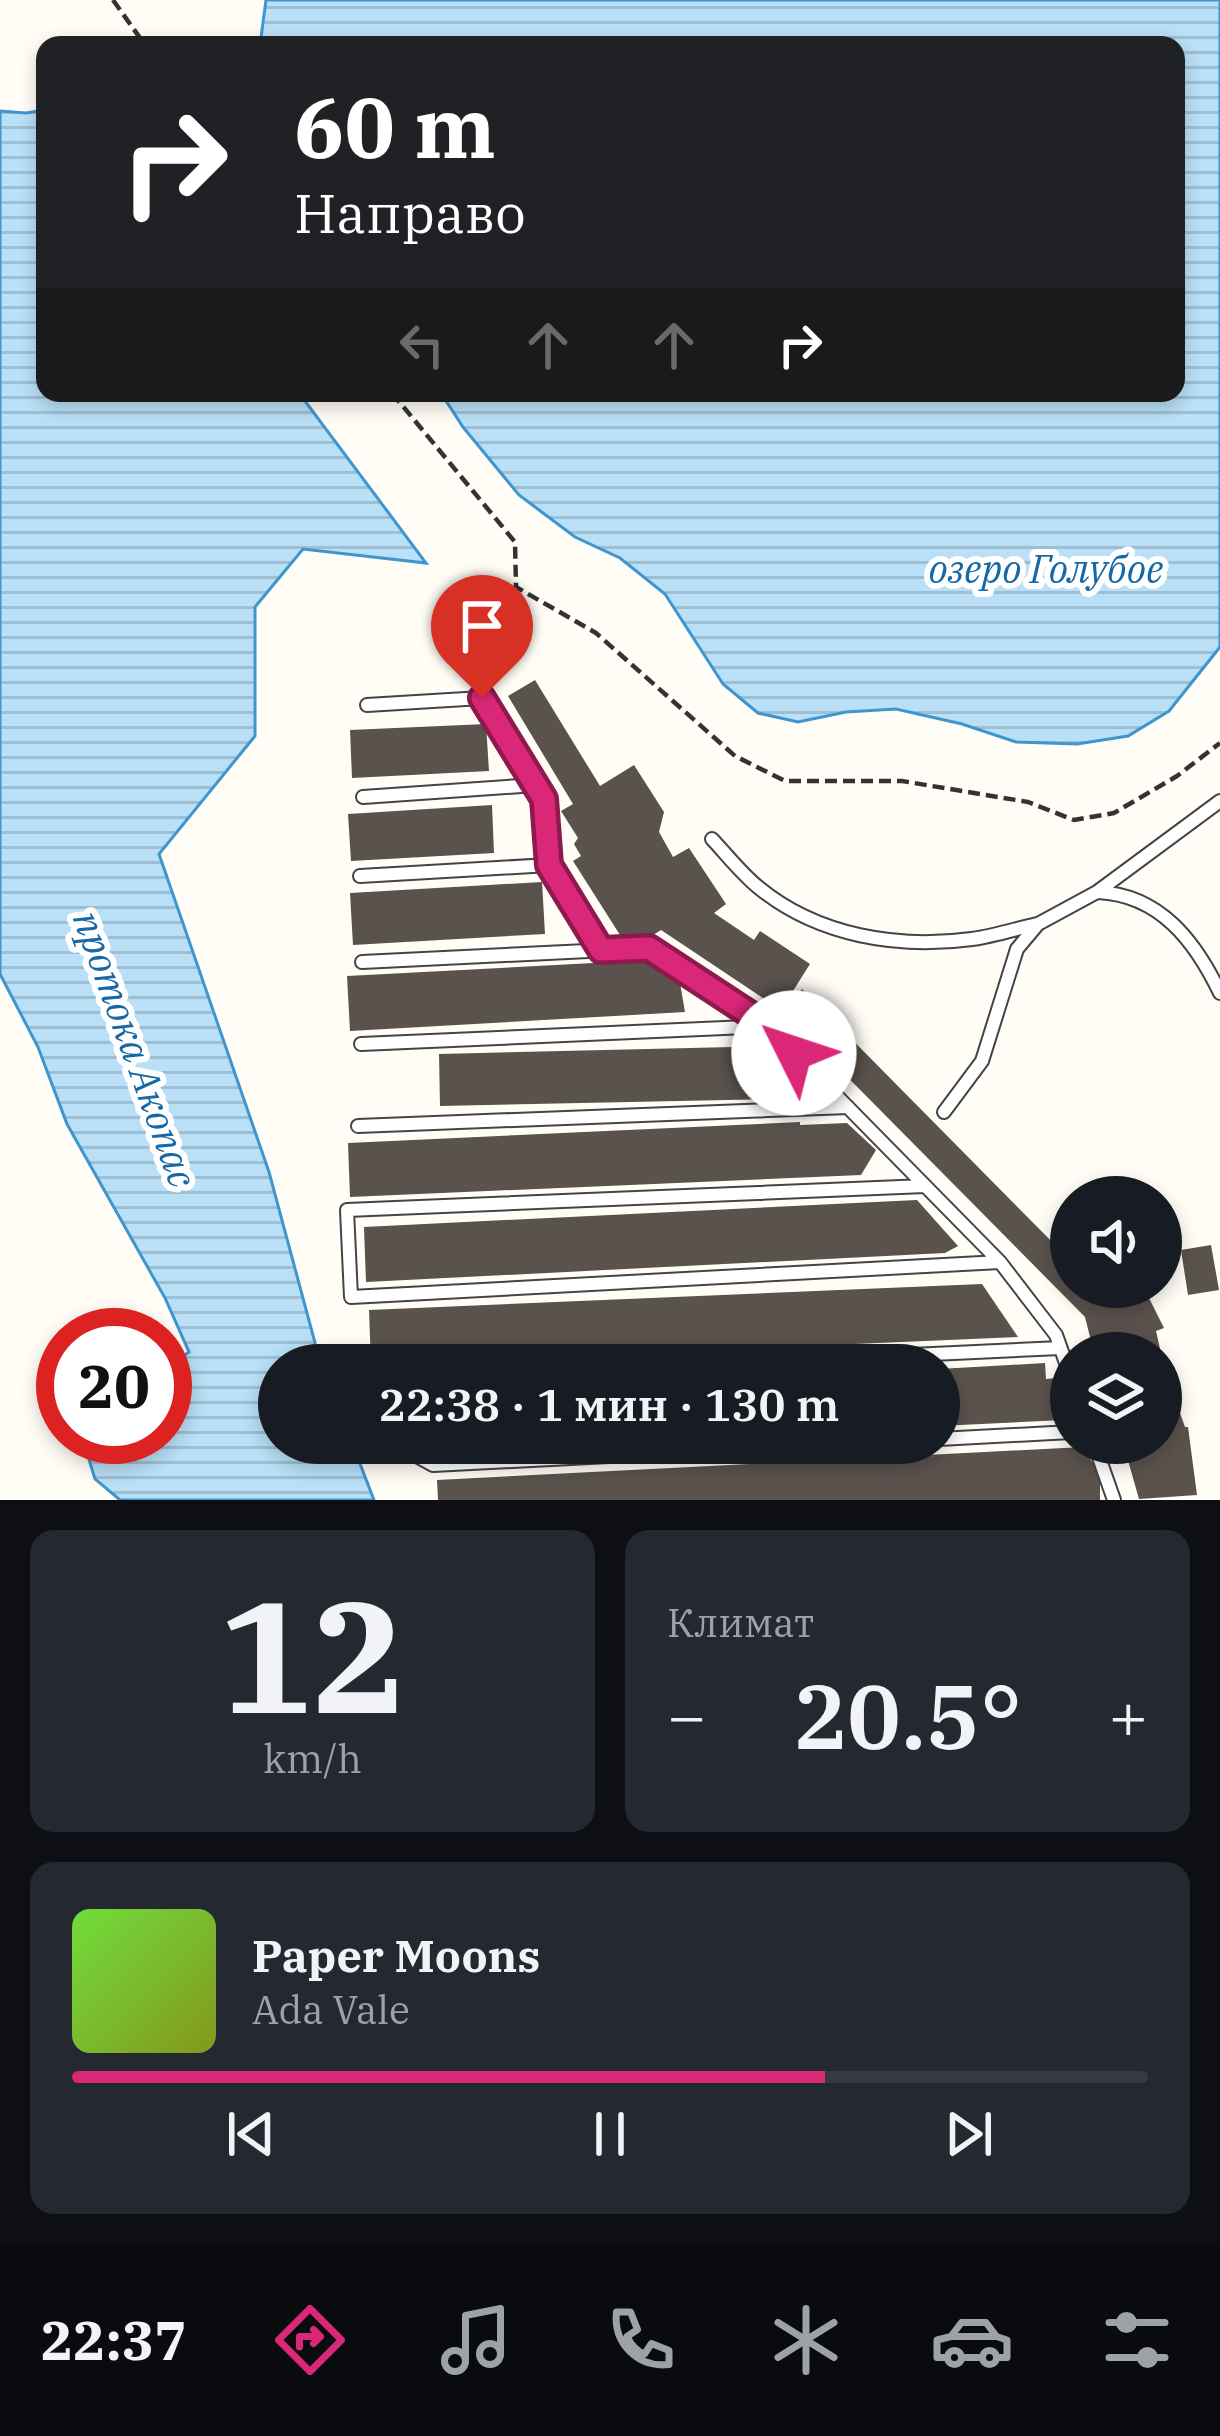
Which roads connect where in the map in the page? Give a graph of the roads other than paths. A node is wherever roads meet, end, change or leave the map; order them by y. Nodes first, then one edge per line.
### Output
1 (367, 705) dead end
2 (535, 784) junction
3 (363, 796) dead end
4 (1220, 801) edge
5 (712, 839) dead end
6 (549, 865) junction
7 (360, 876) dead end
8 (1097, 892) junction
9 (1038, 924) junction
10 (601, 950) junction
11 (362, 962) dead end
12 (1220, 994) edge
13 (768, 1026) junction
14 (361, 1044) dead end
15 (848, 1107) junction
16 (944, 1112) dead end
17 (358, 1126) dead end
18 (925, 1186) junction
19 (1000, 1262) junction
20 (1054, 1332) edge
21 (1050, 1348) edge
22 (960, 1353) edge
23 (1050, 1433) edge
24 (960, 1438) edge
25 (1101, 1464) edge
26 (1114, 1500) edge

1 - 2 lane
2 - 3 lane
2 - 6 lane
4 - 8 lane
5 - 9 lane
6 - 7 lane
6 - 10 lane
8 - 9 lane
8 - 12 lane
9 - 16 lane
10 - 11 lane
10 - 13 lane
13 - 14 lane
13 - 15 lane
15 - 17 lane
15 - 18 lane
18 - 19 lane
18 - 19 lane
19 - 20 lane
21 - 22 lane
23 - 24 lane
25 - 26 lane

